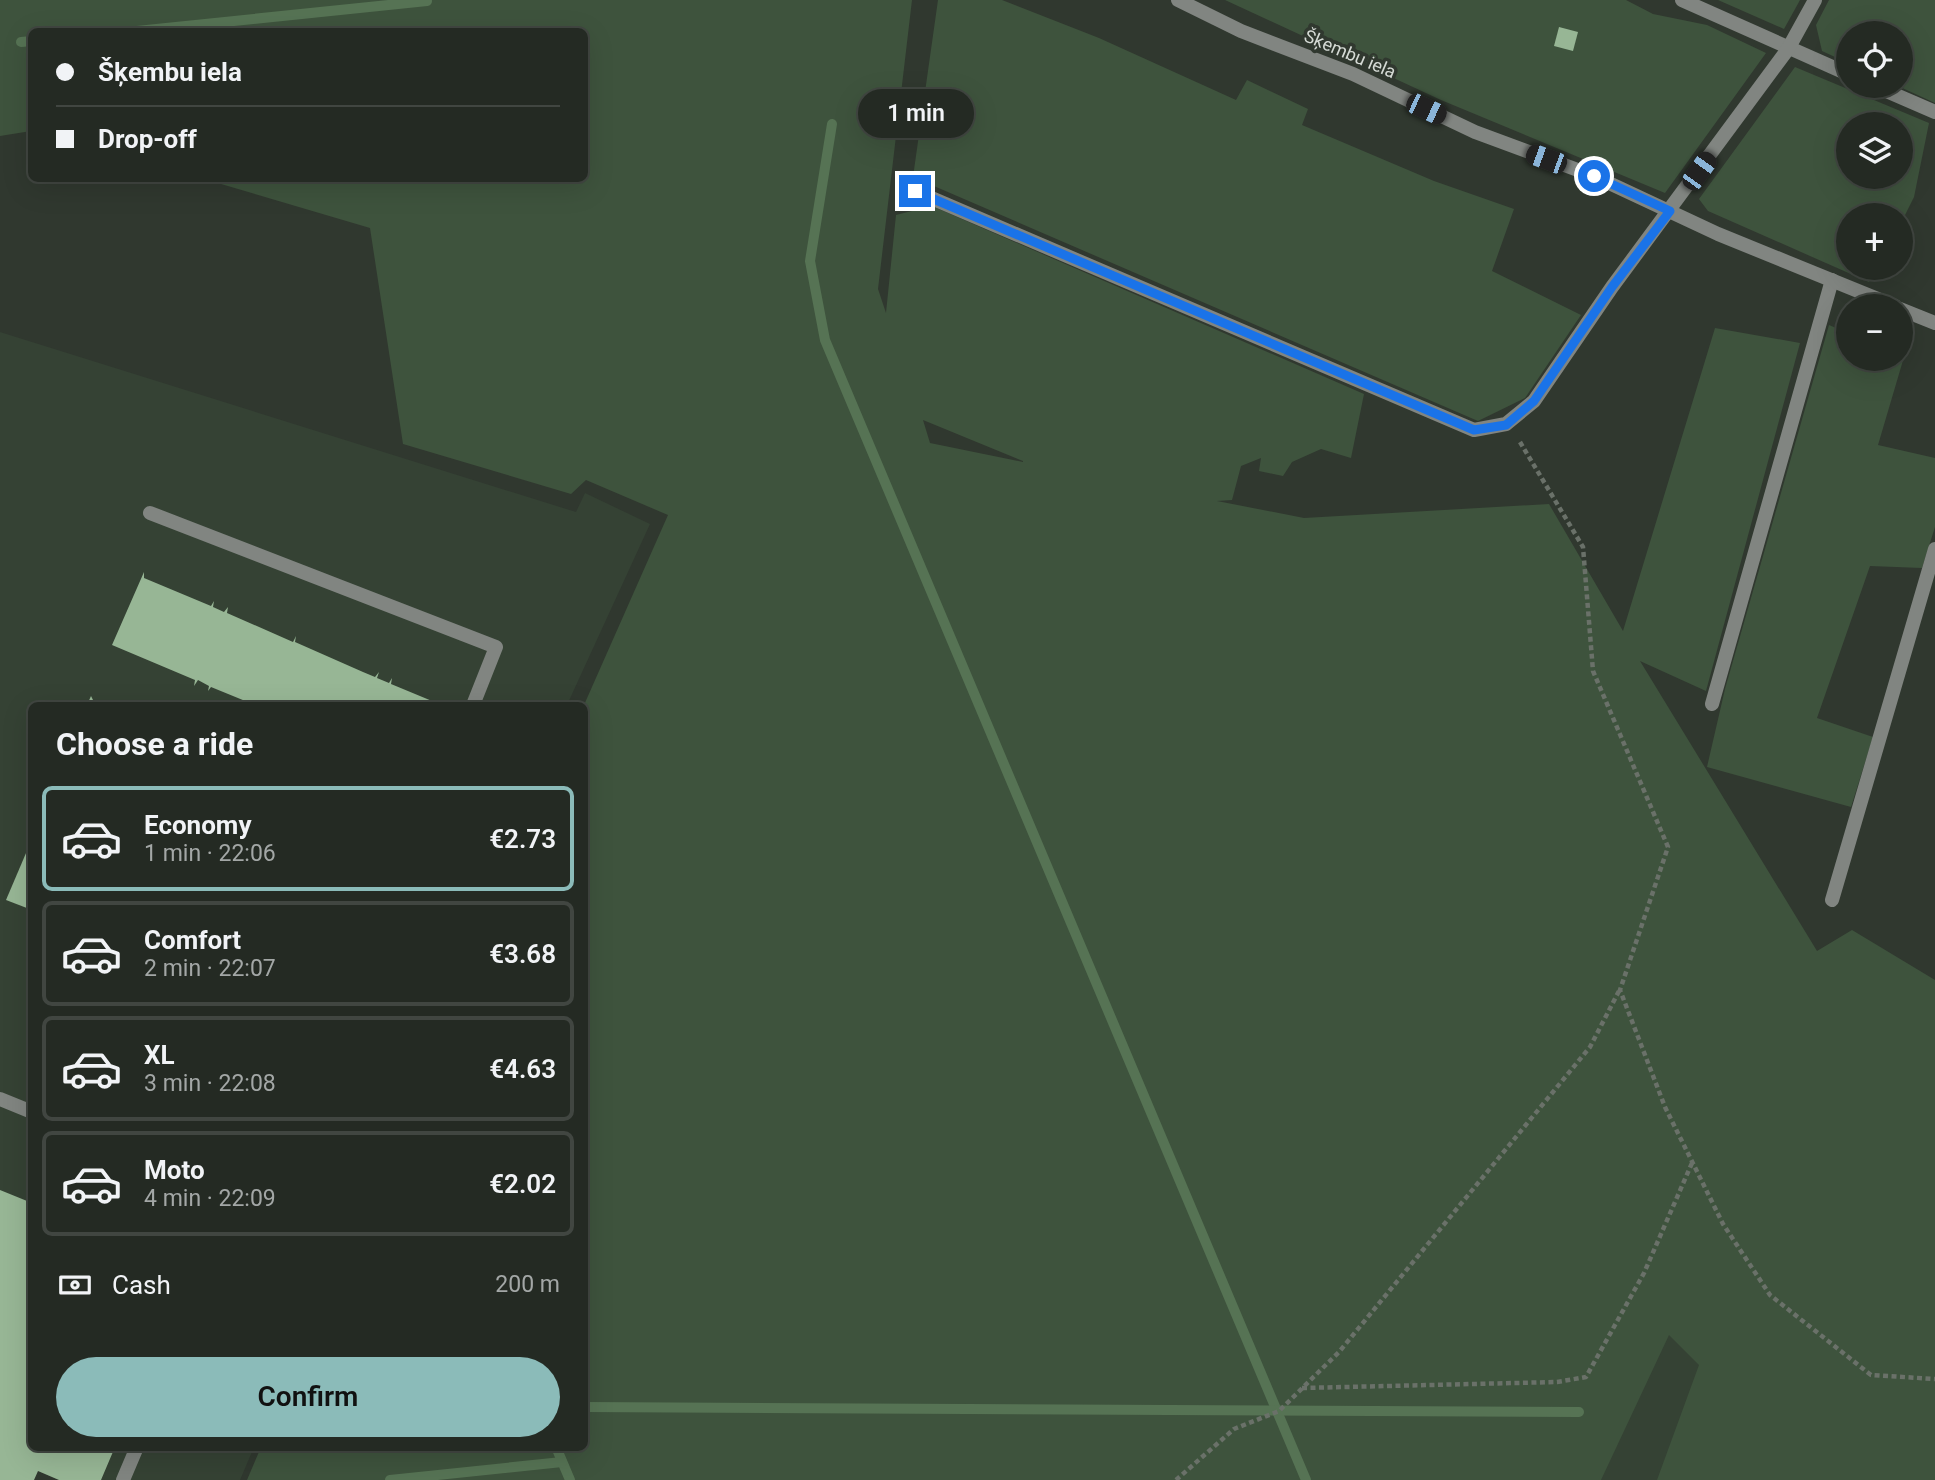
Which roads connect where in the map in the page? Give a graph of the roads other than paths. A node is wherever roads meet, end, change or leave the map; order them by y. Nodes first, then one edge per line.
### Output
1 (1178, 0) edge
2 (1682, 0) edge
3 (1815, 0) edge
4 (1788, 49) junction
5 (1836, 69) edge
6 (1904, 98) edge
7 (1935, 111) edge
8 (915, 191) dead end
9 (1670, 211) junction
10 (1832, 280) junction
11 (1866, 294) edge
12 (1913, 314) edge
13 (1935, 323) edge
14 (150, 513) dead end
15 (1935, 549) edge
16 (474, 702) edge
17 (1712, 704) dead end
18 (1832, 900) dead end
19 (0, 1099) edge
20 (28, 1110) edge
21 (135, 1451) edge
22 (123, 1480) edge

1 - 9 street, Šķembu iela
2 - 4 street
3 - 4 street
4 - 5 street
4 - 9 street
6 - 7 street
8 - 9 street
9 - 10 street, Šķembu iela
10 - 11 street, Šķembu iela
10 - 17 street
12 - 13 street
14 - 16 street
15 - 18 street
19 - 20 street
21 - 22 street

